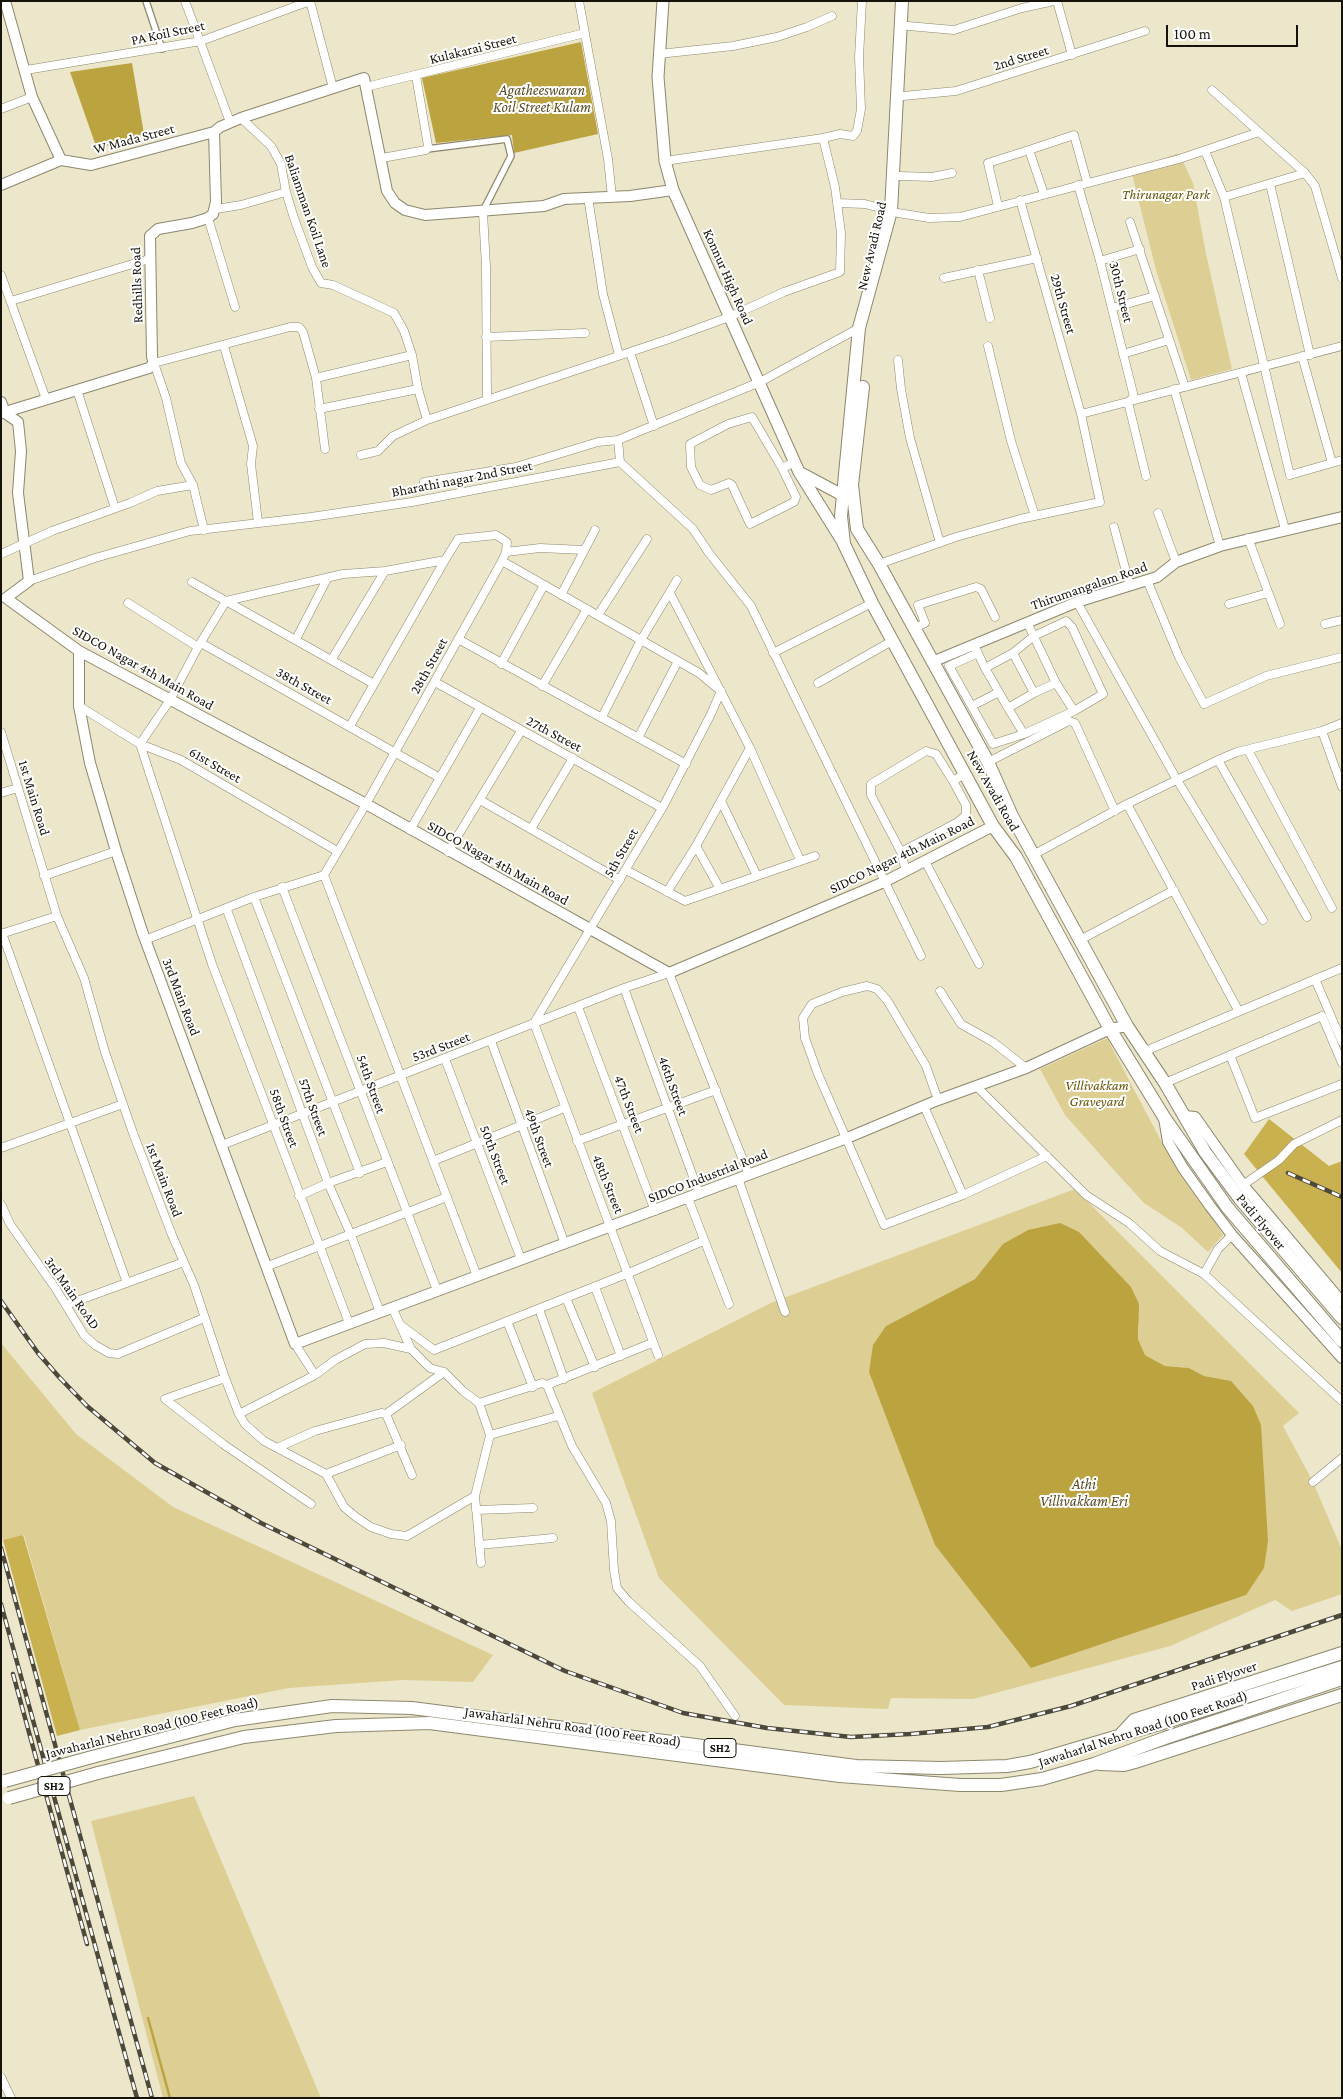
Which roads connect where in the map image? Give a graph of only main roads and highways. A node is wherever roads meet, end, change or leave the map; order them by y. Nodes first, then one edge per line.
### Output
1 (663, 1) edge
2 (902, 1) edge
3 (910, 1) edge
4 (894, 212) junction
5 (797, 467) junction
6 (848, 496) junction
7 (858, 530) junction
8 (843, 538) junction
9 (1184, 1116) joint
10 (1164, 1117) joint
11 (1342, 1318) edge
12 (1342, 1341) edge
13 (1342, 1653) edge
14 (1342, 1667) edge
15 (1342, 1679) edge
16 (1342, 1695) edge
17 (1120, 1734) junction
18 (1094, 1764) junction
19 (3, 1781) edge
20 (5, 1799) edge

1 - 5 main road, Konnur High Road
2 - 4 main road, New Avadi Road
3 - 4 main road, New Avadi Road
4 - 6 main road, New Avadi Road
4 - 6 main road, New Avadi Road
5 - 6 main road
5 - 8 main road, Konnur High Road
6 - 7 main road, New Avadi Road
6 - 8 main road, New Avadi Road
7 - 8 main road
7 - 9 main road, New Avadi Road
8 - 10 main road, New Avadi Road
9 - 11 main road, Padi Flyover
10 - 12 main road, Padi Flyover
13 - 17 main road, Padi Flyover
14 - 17 main road, Jawaharlal Nehru Road (100 Feet Road) / SH2
15 - 18 main road, Jawaharlal Nehru Road (100 Feet Road) / SH2
16 - 18 main road
17 - 19 main road, Jawaharlal Nehru Road (100 Feet Road) / SH2, bridge
18 - 20 main road, Jawaharlal Nehru Road (100 Feet Road) / SH2, bridge

